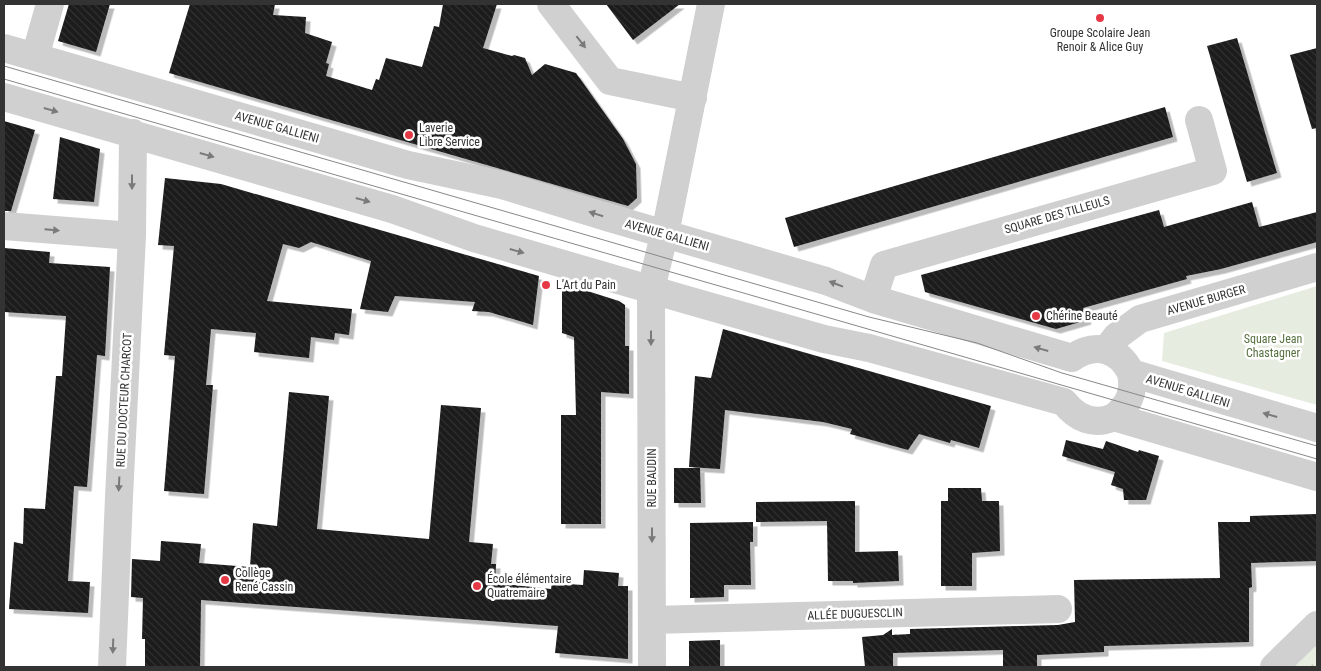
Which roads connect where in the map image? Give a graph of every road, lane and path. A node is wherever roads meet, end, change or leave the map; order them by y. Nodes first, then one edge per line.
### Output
1 (50, 4) edge
2 (551, 4) edge
3 (710, 4) edge
4 (4, 48) edge
5 (35, 57) junction
6 (4, 97) edge
7 (693, 98) junction
8 (1199, 120) dead end
9 (133, 133) junction
10 (4, 226) edge
11 (664, 234) junction
12 (132, 236) junction
13 (1317, 268) edge
14 (651, 289) junction
15 (873, 299) junction
16 (1106, 350) junction
17 (1072, 358) junction
18 (1131, 373) junction
19 (1064, 402) junction
20 (1114, 417) junction
21 (1317, 428) edge
22 (1317, 477) edge
23 (1058, 609) dead end
24 (652, 620) junction
25 (1317, 625) edge
26 (112, 667) edge
27 (652, 667) edge
28 (1274, 667) edge

1 - 5 street
2 -> 7 street
3 - 7 street, RUE BAUDIN
4 - 5 street, AVENUE GALLIENI
11 -> 5 street, AVENUE GALLIENI
6 -> 9 street
7 - 11 street, RUE BAUDIN
8 - 15 street, SQUARE DES TILLEULS
9 -> 12 street, RUE DU DOCTEUR CHARCOT
9 -> 14 street
10 -> 12 street
11 - 14 street, RUE BAUDIN
15 -> 11 street, AVENUE GALLIENI
12 -> 26 street, RUE DU DOCTEUR CHARCOT
13 - 16 street, AVENUE BURGER
14 - 19 street
14 -> 24 street, RUE BAUDIN
17 -> 15 street, AVENUE GALLIENI
16 - 17 street
16 - 18 street, AVENUE GALLIENI
17 - 19 street
18 - 20 street
21 -> 18 street, AVENUE GALLIENI
19 - 20 street
20 - 22 street
23 - 24 street, ALLÉE DUGUESCLIN
24 - 27 street, RUE BAUDIN
25 - 28 street

